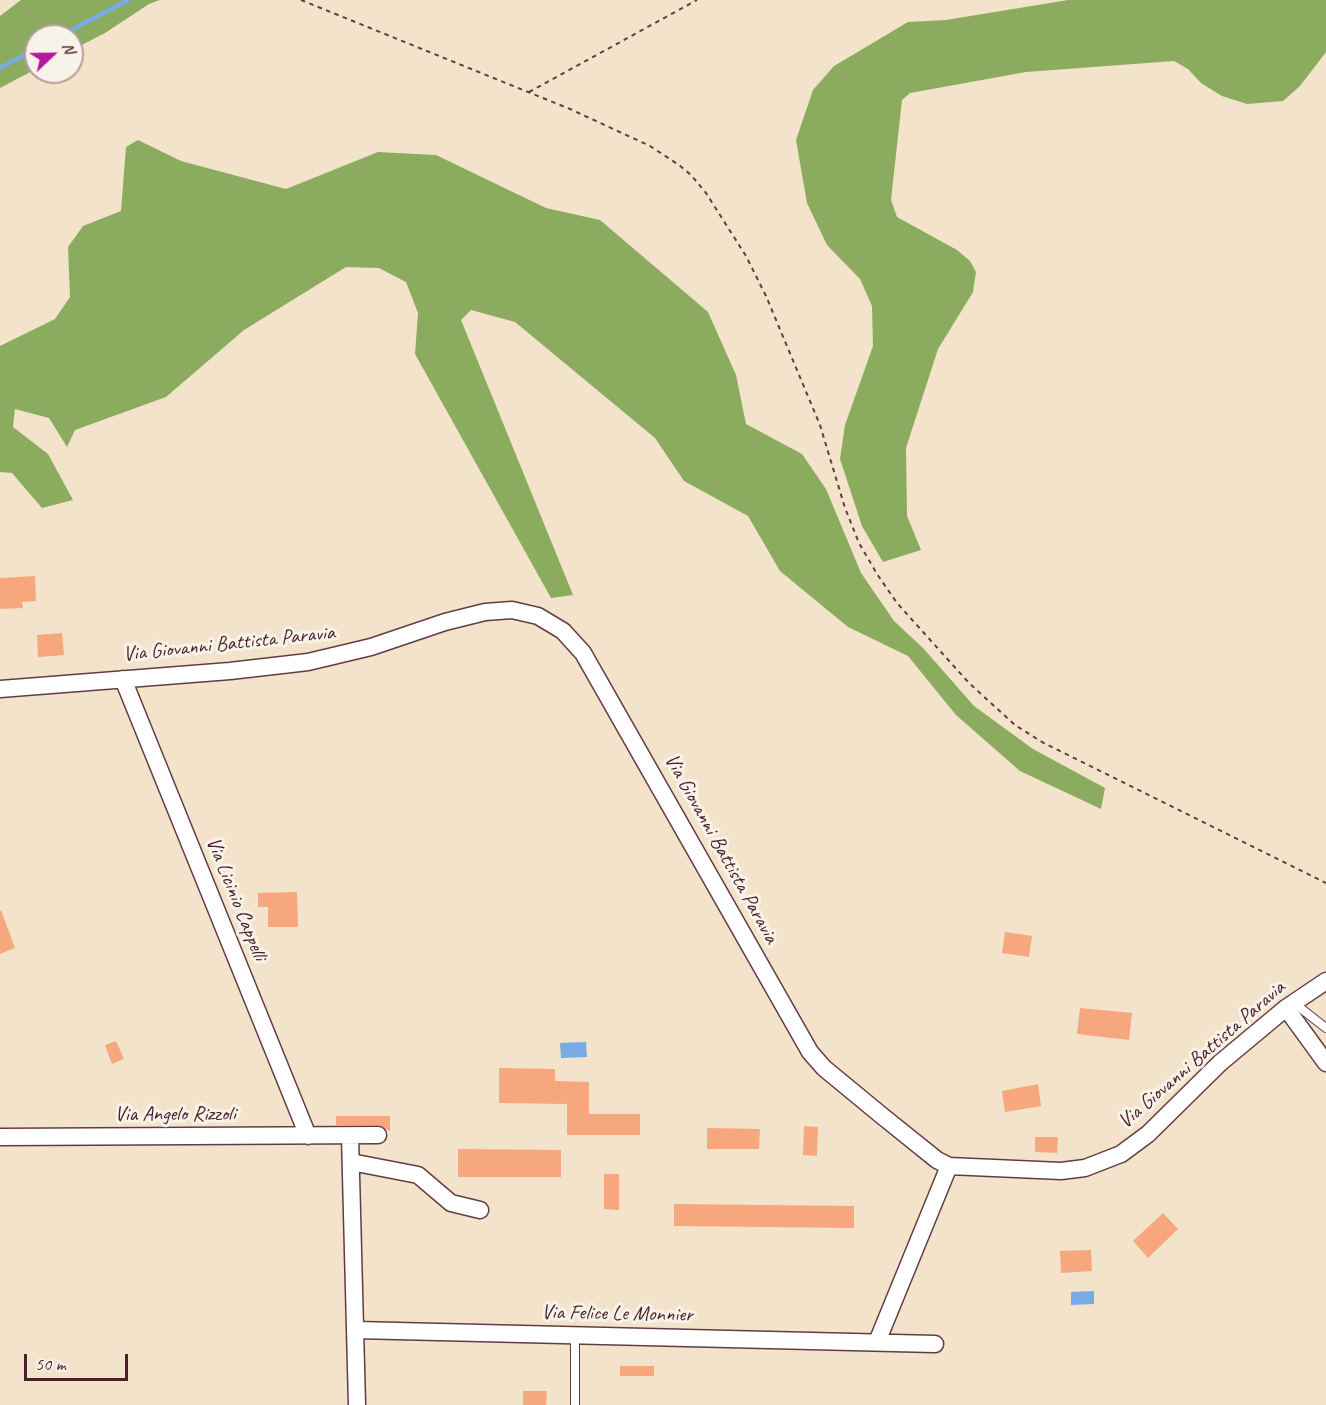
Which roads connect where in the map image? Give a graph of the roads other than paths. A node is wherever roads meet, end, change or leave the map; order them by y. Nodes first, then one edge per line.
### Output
1 (123, 679) junction
2 (0, 689) edge
3 (1326, 981) edge
4 (1290, 1005) junction
5 (1326, 1028) edge
6 (1326, 1063) edge
7 (378, 1135) dead end
8 (308, 1136) junction
9 (350, 1136) junction
10 (0, 1137) edge
11 (351, 1162) junction
12 (949, 1166) junction
13 (480, 1210) dead end
14 (356, 1330) junction
15 (575, 1335) junction
16 (877, 1342) junction
17 (935, 1344) dead end
18 (357, 1405) edge
19 (575, 1405) edge

1 - 2 street, Via Giovanni Battista Paravia
1 - 8 street, Via Licinio Cappelli
1 - 12 street, Via Giovanni Battista Paravia
3 - 4 street, Via Giovanni Battista Paravia
4 - 5 lane
4 - 6 street
4 - 12 street, Via Giovanni Battista Paravia
7 - 9 street, Via Angelo Rizzoli
8 - 9 street, Via Angelo Rizzoli
8 - 10 street, Via Angelo Rizzoli
9 - 11 street
11 - 13 street
11 - 14 street
12 - 16 street
14 - 15 street, Via Felice Le Monnier
14 - 18 street
15 - 16 street, Via Felice Le Monnier
15 - 19 lane
16 - 17 street, Via Felice Le Monnier

